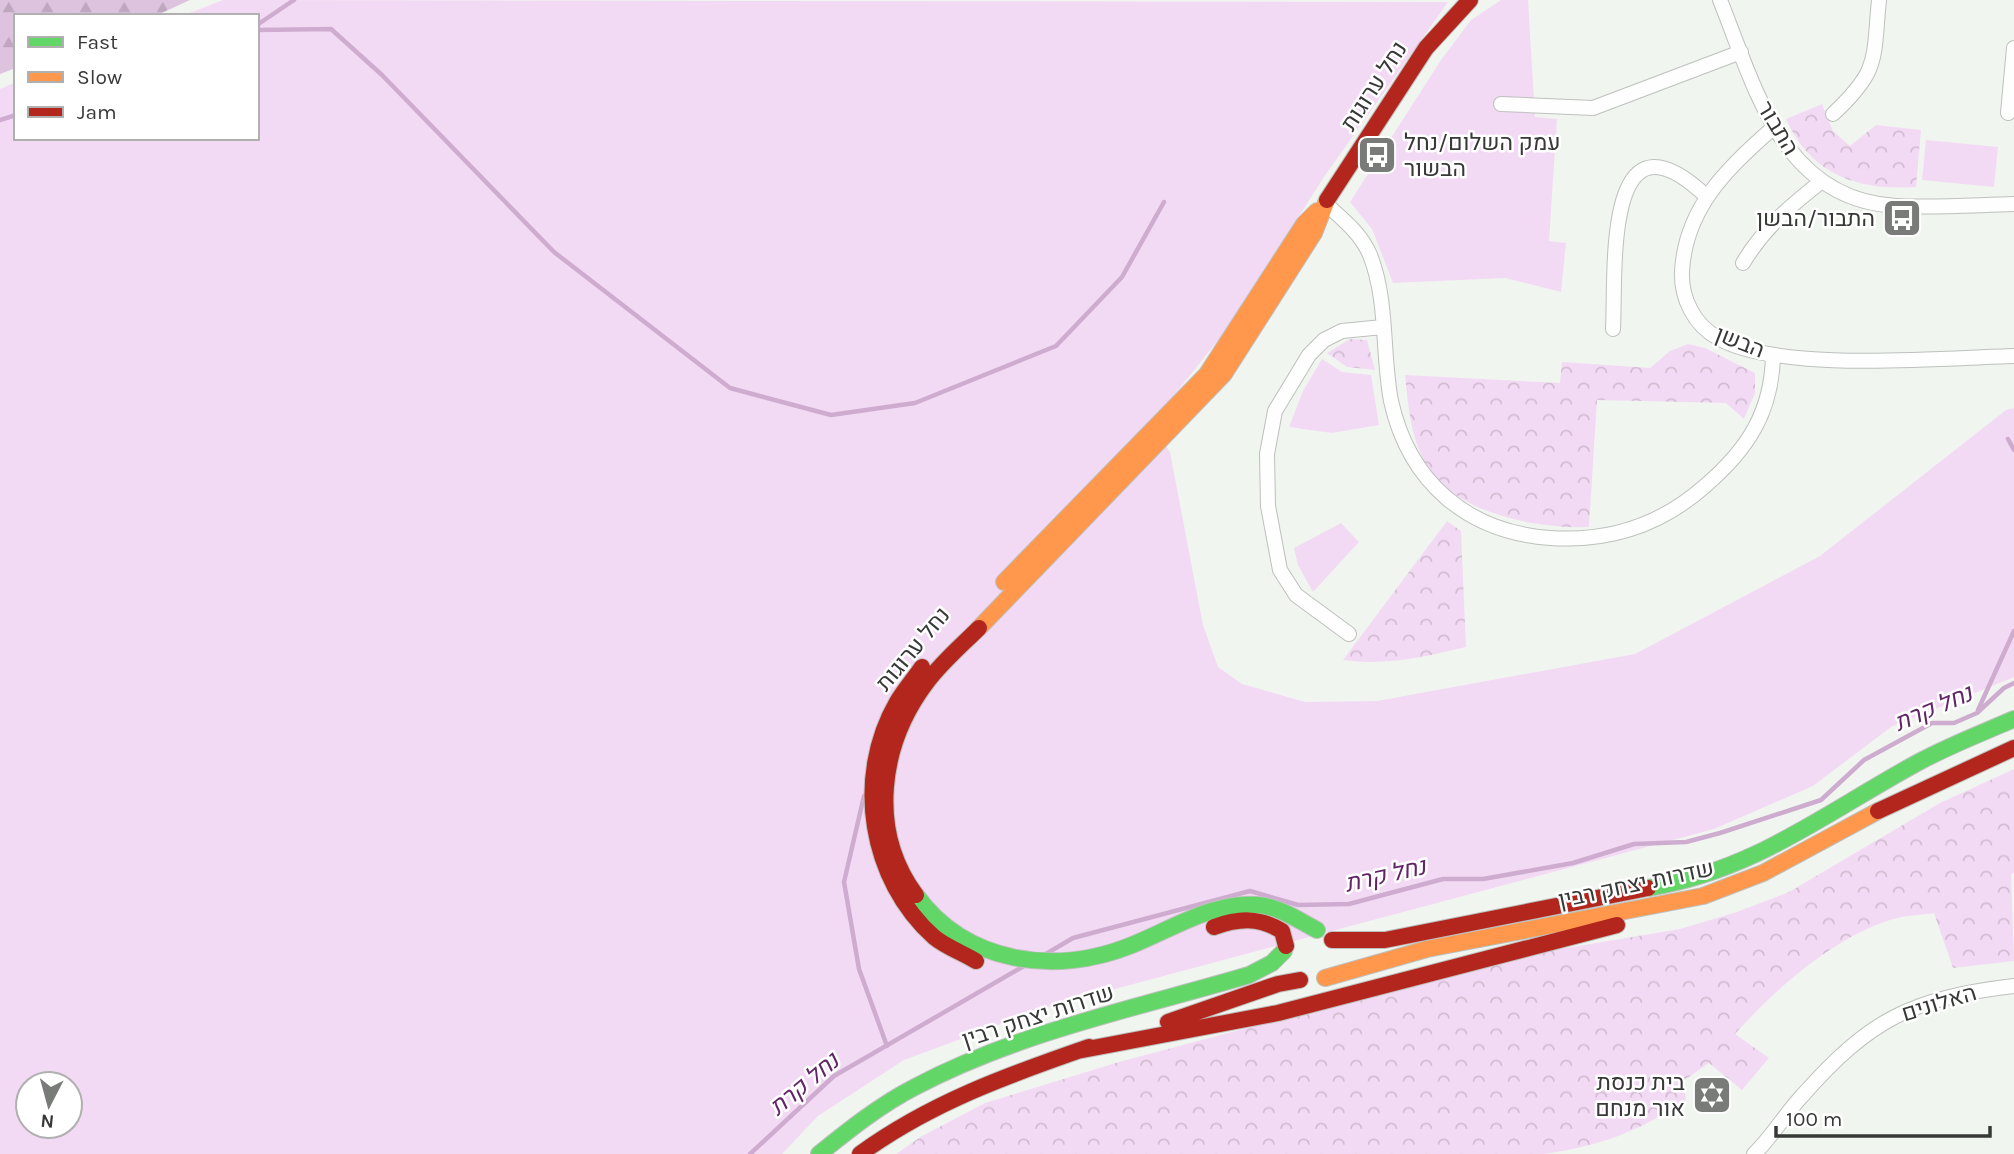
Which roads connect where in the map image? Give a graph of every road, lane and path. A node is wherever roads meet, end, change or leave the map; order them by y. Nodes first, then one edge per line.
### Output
1 (1470, 0) edge
2 (1720, 0) edge
3 (1879, 0) edge
4 (2014, 48) edge
5 (1741, 52) junction
6 (1501, 104) dead end
7 (2008, 113) dead end
8 (1833, 114) dead end
9 (1773, 128) junction
10 (1822, 181) junction
11 (1706, 196) junction
12 (1325, 203) junction
13 (2014, 204) edge
14 (1743, 263) dead end
15 (1383, 327) junction
16 (1613, 329) dead end
17 (1773, 355) junction
18 (2014, 356) edge
19 (1349, 634) dead end
20 (2014, 719) edge
21 (2014, 748) edge
22 (1703, 896) junction
23 (1317, 930) junction
24 (1332, 940) junction
25 (1285, 948) junction
26 (1325, 978) junction
27 (1300, 980) junction
28 (2014, 986) edge
29 (1077, 1051) junction
30 (819, 1154) edge
31 (860, 1154) edge
32 (1754, 1154) edge

1 - 12 main road, נחל ערוגות
2 - 5 street, התבור
3 - 8 street
4 - 7 street
5 - 6 street
5 - 9 street, התבור
9 - 10 street, התבור
9 - 11 street, הבשן
10 - 13 street, התבור
10 - 14 street
11 - 16 street
11 - 17 street, הבשן
12 - 15 street
12 - 23 main road, נחל ערוגות
12 - 25 main road, נחל ערוגות
15 - 17 street
15 - 19 street
17 - 18 street, הבשן
20 - 24 main road, שדרות יצחק רבין
21 - 22 main road, שדרות יצחק רבין
22 - 26 main road, שדרות יצחק רבין
22 - 29 main road
23 - 24 main road
23 - 25 main road
24 - 26 main road
25 - 27 main road
25 - 30 main road, שדרות יצחק רבין
26 - 27 main road
27 - 29 main road, שדרות יצחק רבין
28 - 32 street, האלונים
29 - 31 main road, שדרות יצחק רבין

